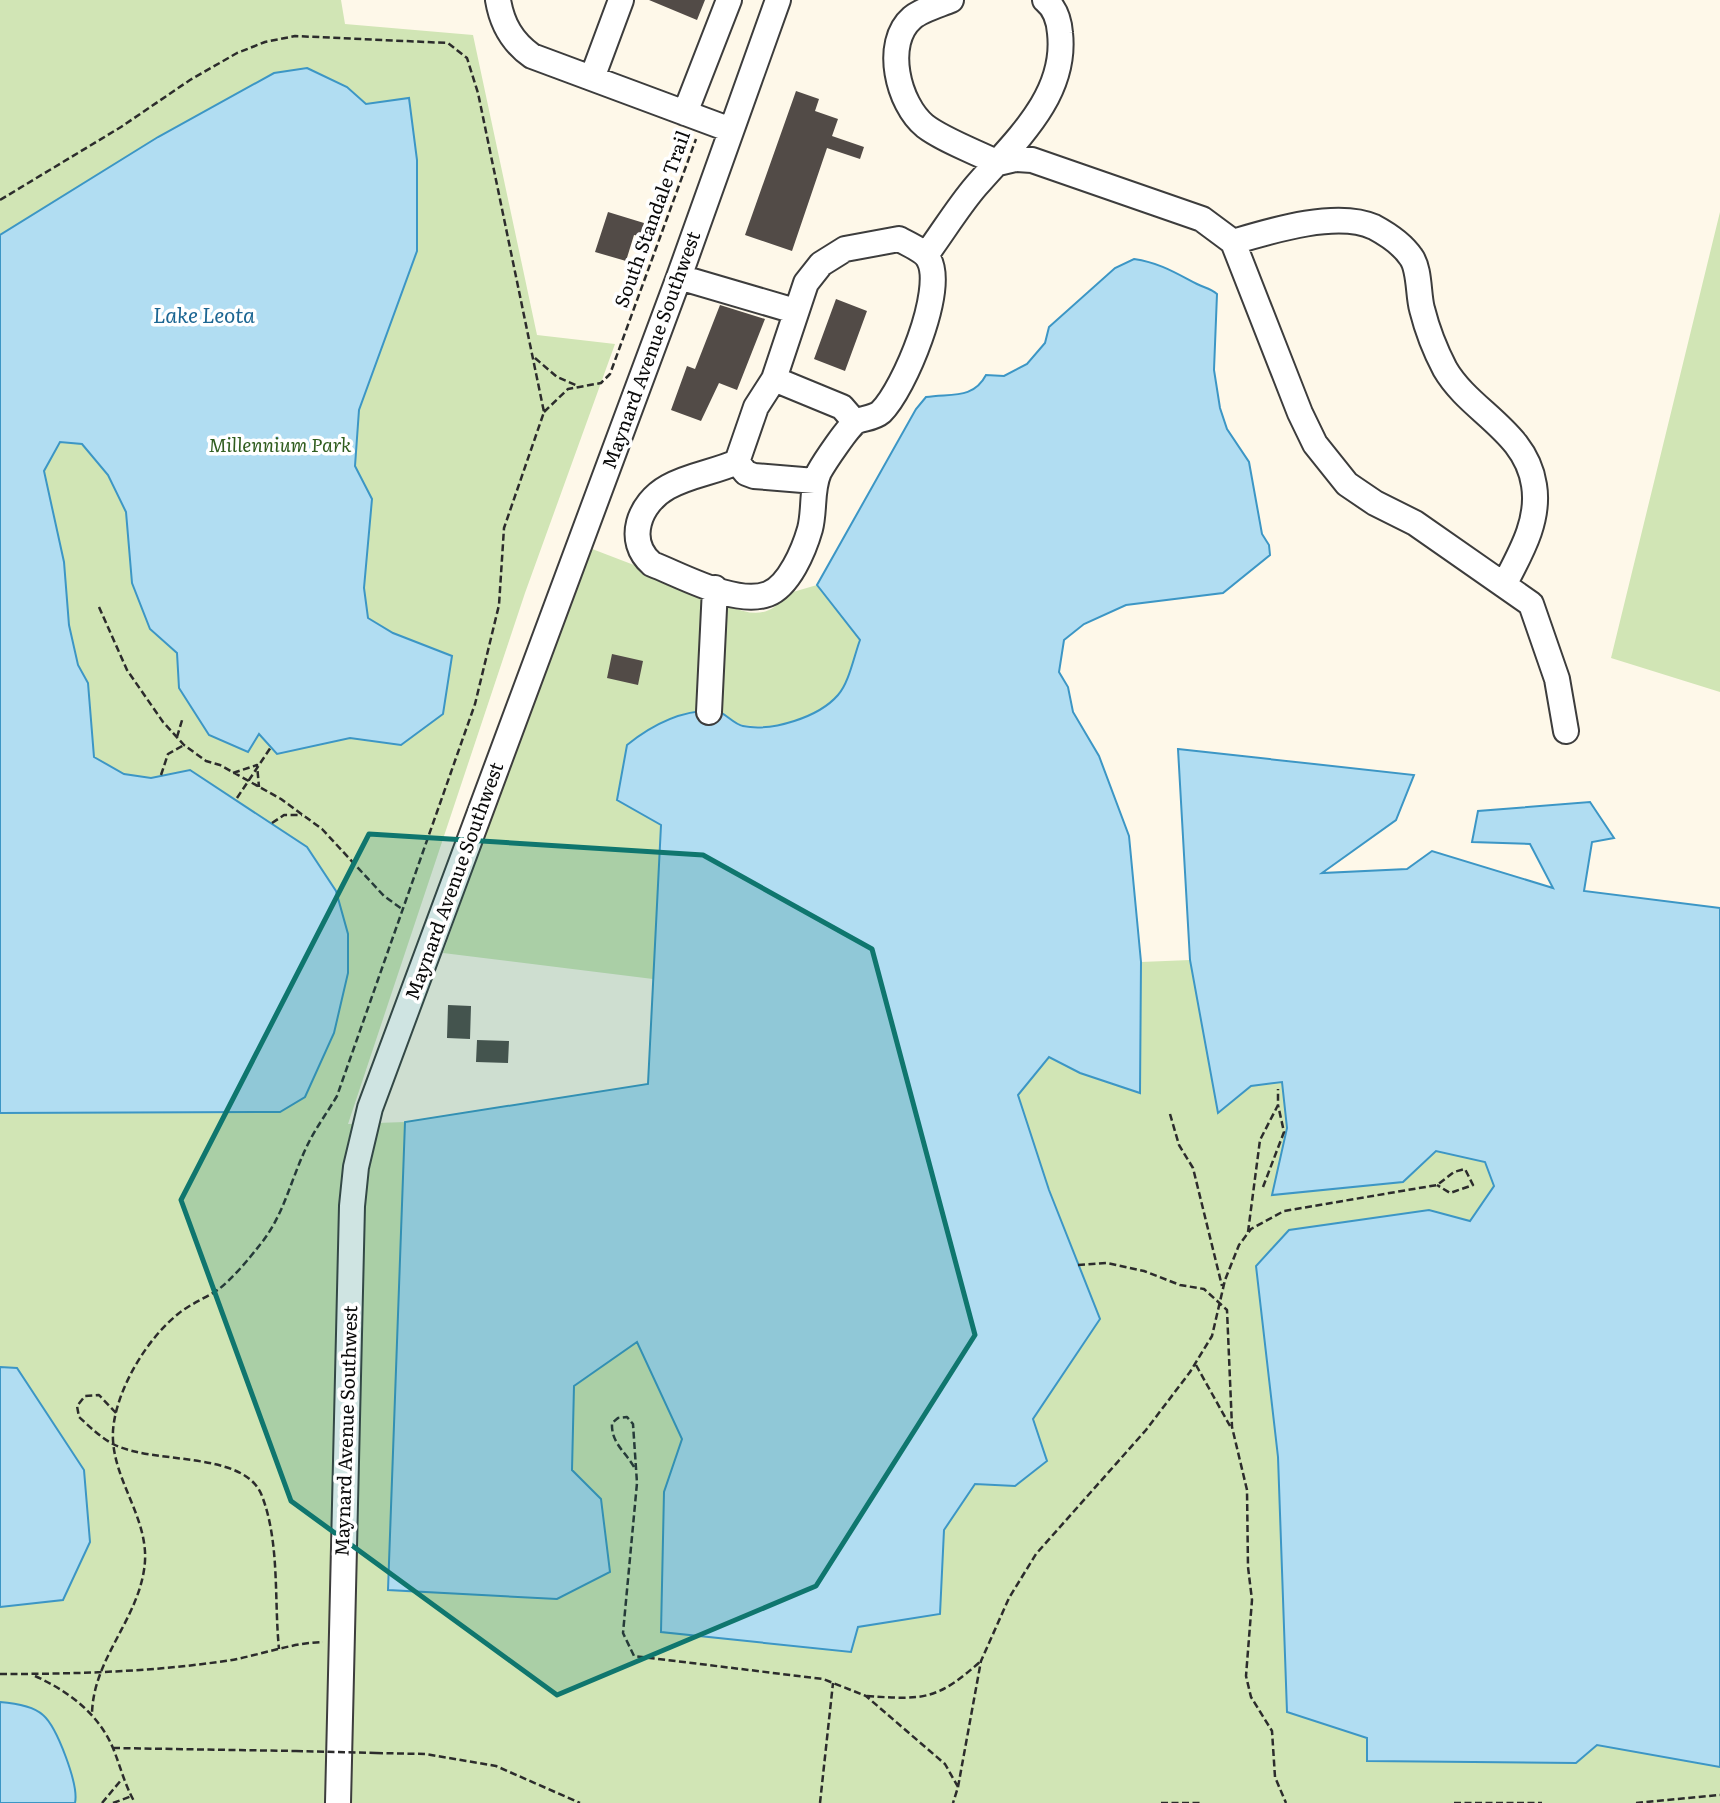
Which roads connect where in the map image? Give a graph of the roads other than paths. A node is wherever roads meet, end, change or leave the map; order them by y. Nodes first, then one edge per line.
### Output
1 (498, 0) edge
2 (621, 0) edge
3 (729, 0) edge
4 (778, 0) edge
5 (951, 0) edge
6 (1045, 0) edge
7 (592, 78) junction
8 (694, 116) junction
9 (731, 130) junction
10 (998, 163) junction
11 (1233, 242) junction
12 (926, 255) junction
13 (679, 277) junction
14 (795, 311) junction
15 (774, 379) junction
16 (855, 422) junction
17 (737, 462) junction
18 (815, 481) junction
19 (1504, 585) junction
20 (715, 589) junction
21 (709, 712) dead end
22 (1566, 730) dead end
23 (338, 1803) edge

1 - 7 street
2 - 7 street
3 - 8 street
4 - 9 street, Maynard Avenue Southwest
5 - 10 street
6 - 10 street
7 - 8 street
8 - 9 street
9 - 13 street, Maynard Avenue Southwest
10 - 11 street
10 - 12 street
11 - 19 street
11 - 19 street
12 - 14 street
12 - 16 street
13 - 14 street
13 - 23 street, Maynard Avenue Southwest
14 - 15 street
15 - 16 street
15 - 17 street
16 - 18 street
17 - 18 street
17 - 20 street
18 - 20 street
19 - 22 street
20 - 21 street

